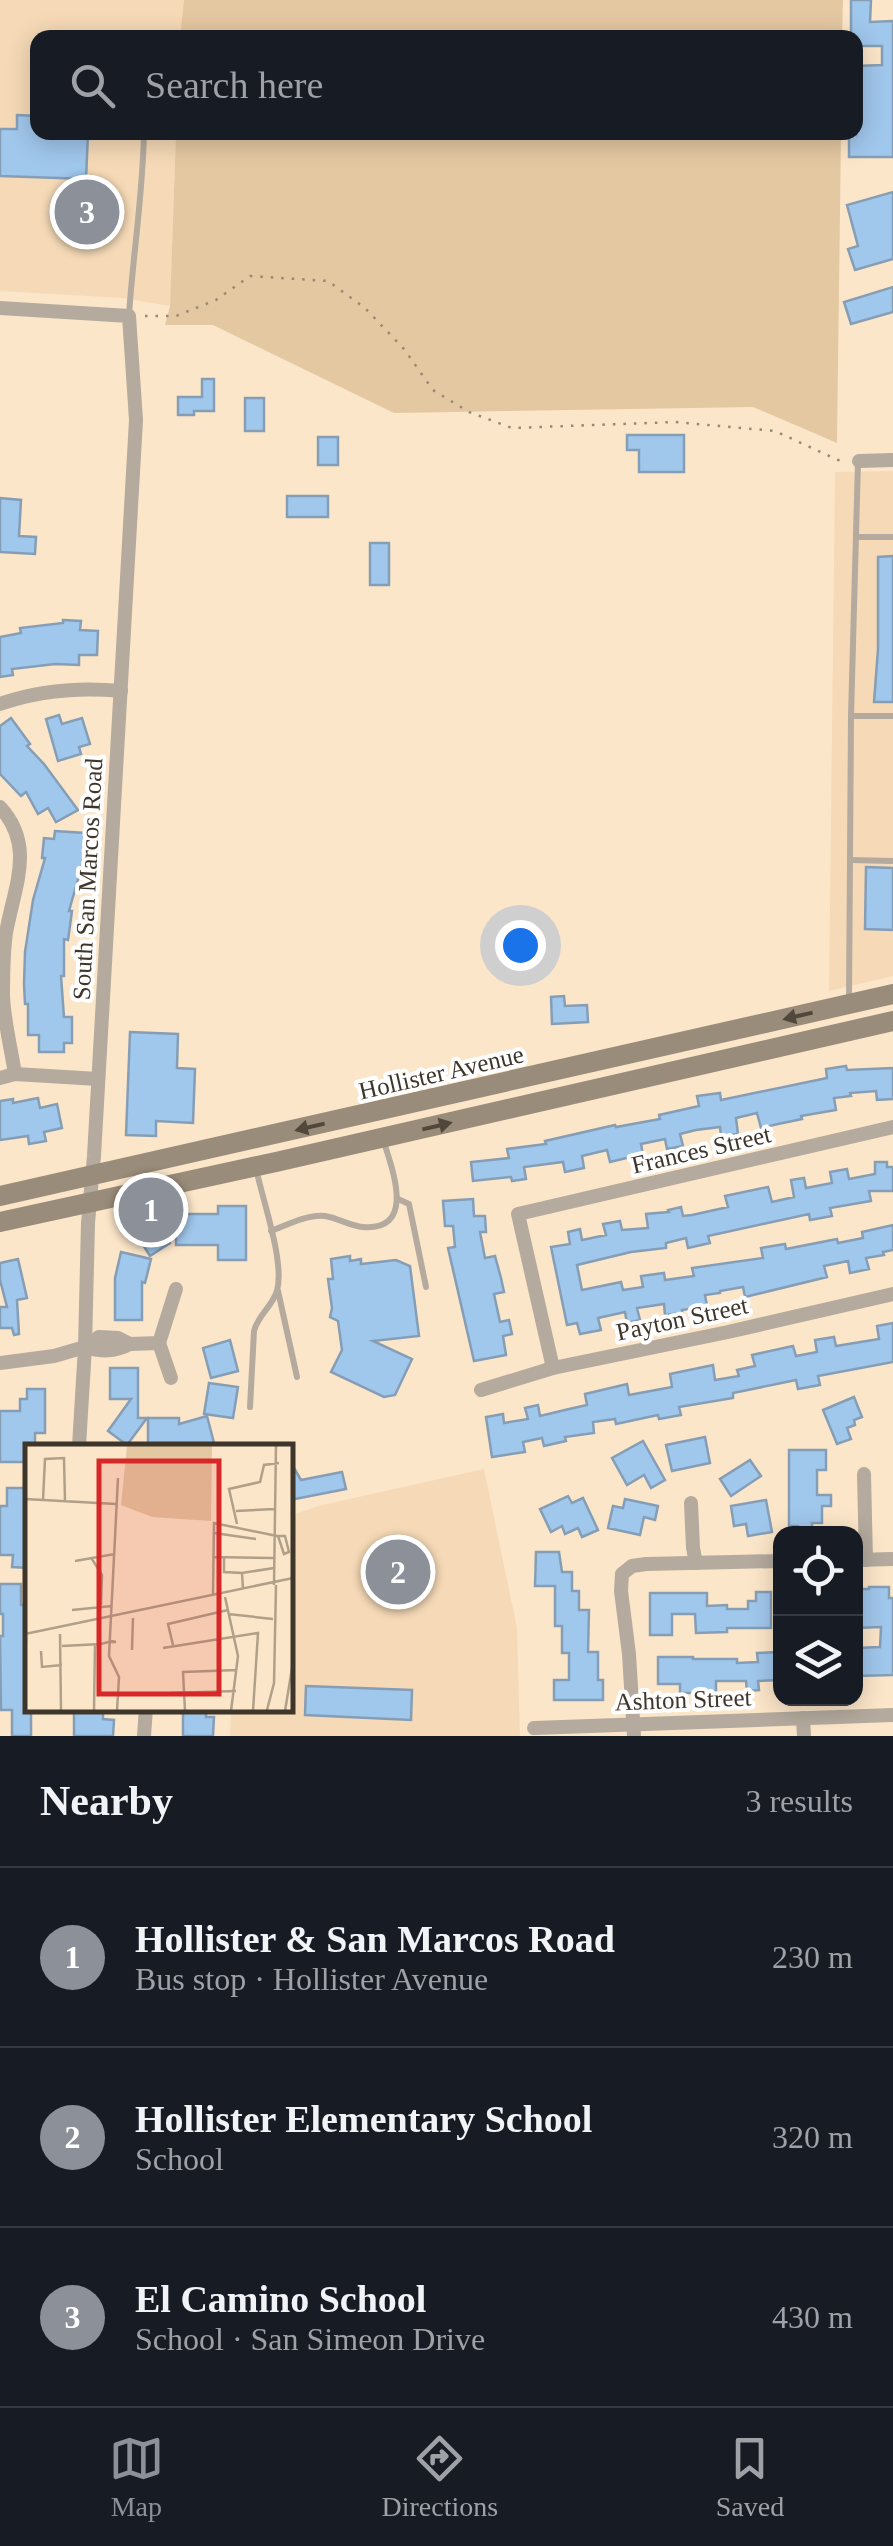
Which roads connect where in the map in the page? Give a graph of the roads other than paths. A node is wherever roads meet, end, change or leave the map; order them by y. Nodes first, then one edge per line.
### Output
1 (144, 140) edge
2 (0, 308) edge
3 (129, 316) junction
4 (893, 460) edge
5 (858, 461) joint
6 (856, 537) junction
7 (893, 537) edge
8 (121, 691) junction
9 (0, 704) edge
10 (851, 716) junction
11 (893, 716) edge
12 (0, 807) edge
13 (850, 860) junction
14 (893, 861) edge
15 (3, 935) edge
16 (893, 994) edge
17 (849, 1005) junction
18 (893, 1022) edge
19 (7, 1076) edge
20 (98, 1079) junction
21 (893, 1127) edge
22 (382, 1138) junction
23 (256, 1166) junction
24 (92, 1176) junction
25 (0, 1196) edge
26 (398, 1199) junction
27 (90, 1202) junction
28 (0, 1222) edge
29 (271, 1230) junction
30 (426, 1286) dead end
31 (278, 1289) junction
32 (176, 1290) dead end
33 (893, 1294) edge
34 (160, 1343) junction
35 (85, 1347) junction
36 (0, 1363) edge
37 (554, 1368) junction
38 (297, 1377) dead end
39 (172, 1378) dead end
40 (481, 1390) dead end
41 (250, 1407) dead end
42 (79, 1444) edge
43 (864, 1474) dead end
44 (691, 1503) dead end
45 (862, 1526) edge
46 (893, 1559) edge
47 (863, 1560) edge
48 (773, 1561) edge
49 (696, 1563) junction
50 (605, 1564) dead end
51 (624, 1572) junction
52 (146, 1711) edge
53 (893, 1716) edge
54 (803, 1718) junction
55 (534, 1728) dead end
56 (634, 1730) edge
57 (144, 1736) edge
58 (804, 1736) edge

1 - 3 lane
2 - 3 street
3 - 8 street, South San Marcos Road
4 - 5 street
5 - 6 lane
6 - 7 lane
6 - 10 lane
8 - 9 street
8 - 20 street, South San Marcos Road
10 - 11 lane
10 - 13 lane
12 - 15 street
13 - 14 lane
13 - 17 lane
15 - 19 street
16 - 17 main road, Hollister Avenue
17 -> 24 main road, Hollister Avenue
22 -> 18 main road, Hollister Avenue
19 - 20 street
20 - 24 street, South San Marcos Road
21 - 37 street, Frances Street
22 - 23 main road, Hollister Avenue
22 - 26 lane
23 - 27 main road, Hollister Avenue
23 - 29 lane
24 - 25 main road, Hollister Avenue
24 - 27 street, South San Marcos Road
26 - 29 lane
26 - 30 lane
27 - 28 main road, Hollister Avenue
27 - 35 street, South San Marcos Road
29 - 31 lane
31 - 38 lane
31 - 41 lane
32 - 34 street
33 - 37 street, Payton Street
34 - 35 street
34 - 39 street
35 - 36 street
35 - 42 street, South San Marcos Road
37 - 40 street, Payton Street
43 - 45 street
44 - 49 street
46 - 47 street
48 - 49 street
49 - 51 street
50 - 51 street
51 - 56 street
52 - 57 street
53 - 54 street, Ashton Street
54 - 56 street, Ashton Street
54 - 58 street
55 - 56 street, Ashton Street

